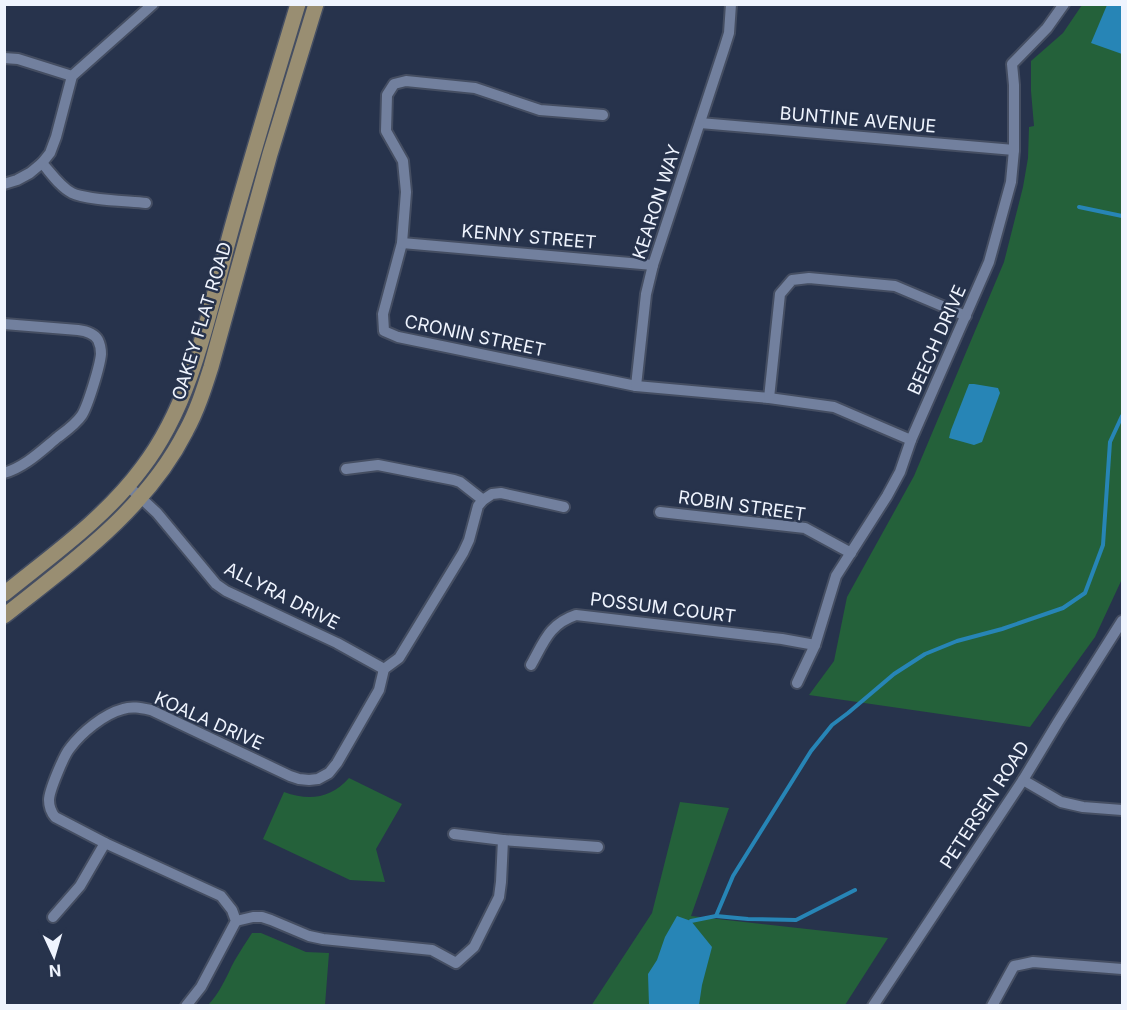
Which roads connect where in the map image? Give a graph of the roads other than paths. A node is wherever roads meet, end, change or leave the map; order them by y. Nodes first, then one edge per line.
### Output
1 (153, 4) edge
2 (298, 4) edge
3 (316, 4) edge
4 (731, 4) edge
5 (1064, 4) edge
6 (4, 58) edge
7 (72, 76) junction
8 (603, 115) dead end
9 (700, 123) junction
10 (1014, 150) junction
11 (42, 163) junction
12 (4, 184) edge
13 (146, 203) dead end
14 (402, 243) junction
15 (653, 265) junction
16 (966, 316) junction
17 (4, 324) edge
18 (636, 386) junction
19 (769, 398) junction
20 (911, 440) junction
21 (346, 469) dead end
22 (4, 473) edge
23 (128, 486) junction
24 (141, 498) junction
25 (483, 500) junction
26 (564, 507) dead end
27 (660, 512) dead end
28 (851, 553) junction
29 (4, 594) edge
30 (4, 616) edge
31 (1122, 621) edge
32 (816, 645) junction
33 (531, 665) dead end
34 (384, 669) junction
35 (797, 683) dead end
36 (1023, 780) junction
37 (1122, 810) edge
38 (454, 834) dead end
39 (503, 840) junction
40 (105, 843) junction
41 (598, 847) dead end
42 (53, 916) dead end
43 (236, 921) junction
44 (1122, 969) edge
45 (186, 1005) edge
46 (873, 1005) edge
47 (992, 1005) edge

1 - 7 street
2 - 23 main road, OAKEY FLAT ROAD
3 - 24 main road, OAKEY FLAT ROAD
4 - 9 street, KEARON WAY
5 - 10 street, BEECH DRIVE
6 - 7 street
7 - 11 street
8 - 14 street, CRONIN STREET
9 - 10 street, BUNTINE AVENUE
9 - 15 street, KEARON WAY
10 - 16 street, BEECH DRIVE
11 - 12 street
11 - 13 street
14 - 15 street, KENNY STREET
14 - 18 street, CRONIN STREET
15 - 18 street, KEARON WAY
16 - 19 street
16 - 20 street, BEECH DRIVE
17 - 22 street
18 - 19 street, CRONIN STREET
19 - 20 street, CRONIN STREET
20 - 28 street, BEECH DRIVE
21 - 25 street
23 - 24 street, ALLYRA DRIVE
23 - 29 main road, OAKEY FLAT ROAD
24 - 30 main road, OAKEY FLAT ROAD
24 - 34 street, ALLYRA DRIVE
25 - 26 street
25 - 34 street, KOALA DRIVE
27 - 28 street, ROBIN STREET
28 - 32 street, BEECH DRIVE
31 - 36 street, PETERSEN ROAD
32 - 33 street, POSSUM COURT
32 - 35 street, BEECH DRIVE
34 - 40 street, KOALA DRIVE
36 - 37 street
36 - 46 street, PETERSEN ROAD
38 - 39 street
39 - 41 street
39 - 43 street
40 - 42 street
40 - 43 street, KOALA DRIVE
43 - 45 street
44 - 47 street

